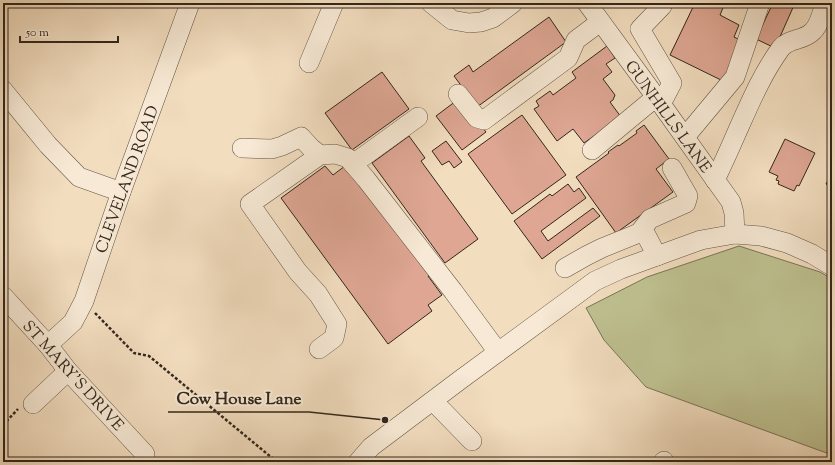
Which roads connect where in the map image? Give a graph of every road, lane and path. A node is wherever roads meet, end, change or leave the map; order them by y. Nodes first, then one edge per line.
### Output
1 (190, 3) edge
2 (334, 3) edge
3 (431, 3) edge
4 (513, 3) edge
5 (587, 3) edge
6 (662, 3) edge
7 (760, 3) edge
8 (825, 3) edge
9 (600, 22) junction
10 (309, 63) dead end
11 (3, 90) edge
12 (458, 94) dead end
13 (659, 101) junction
14 (418, 118) dead end
15 (685, 137) junction
16 (242, 148) dead end
17 (592, 150) dead end
18 (320, 155) junction
19 (353, 164) junction
20 (672, 168) dead end
21 (715, 180) junction
22 (121, 192) junction
23 (640, 233) junction
24 (735, 234) junction
25 (657, 256) junction
26 (832, 266) edge
27 (565, 268) dead end
28 (3, 296) edge
29 (84, 301) junction
30 (48, 345) junction
31 (319, 350) dead end
32 (498, 352) junction
33 (68, 371) junction
34 (433, 401) junction
35 (33, 404) joint
36 (3, 424) edge
37 (472, 441) dead end
38 (145, 454) dead end
39 (278, 462) edge
40 (358, 462) edge

1 - 22 street, CLEVELAND ROAD
2 - 10 street
3 - 4 street
5 - 9 street, GUNHILLS LANE
6 - 13 street
7 - 15 street
8 - 21 street
9 - 12 street
9 - 13 street, GUNHILLS LANE
11 - 22 street
13 - 15 street, GUNHILLS LANE
13 - 17 street
14 - 19 street
15 - 21 street, GUNHILLS LANE
16 - 18 street
18 - 19 street
18 - 31 street
19 - 32 street
20 - 23 street
21 - 24 street, GUNHILLS LANE
22 - 29 street, CLEVELAND ROAD
23 - 25 street
23 - 27 street
24 - 25 street
24 - 26 street
25 - 32 street
28 - 30 street, ST MARY'S DRIVE
29 - 30 street, CLEVELAND ROAD
29 - 39 path
30 - 33 street, ST MARY'S DRIVE
32 - 34 street
33 - 35 street
33 - 38 street, ST MARY'S DRIVE
34 - 37 street
34 - 40 street
35 - 36 path

